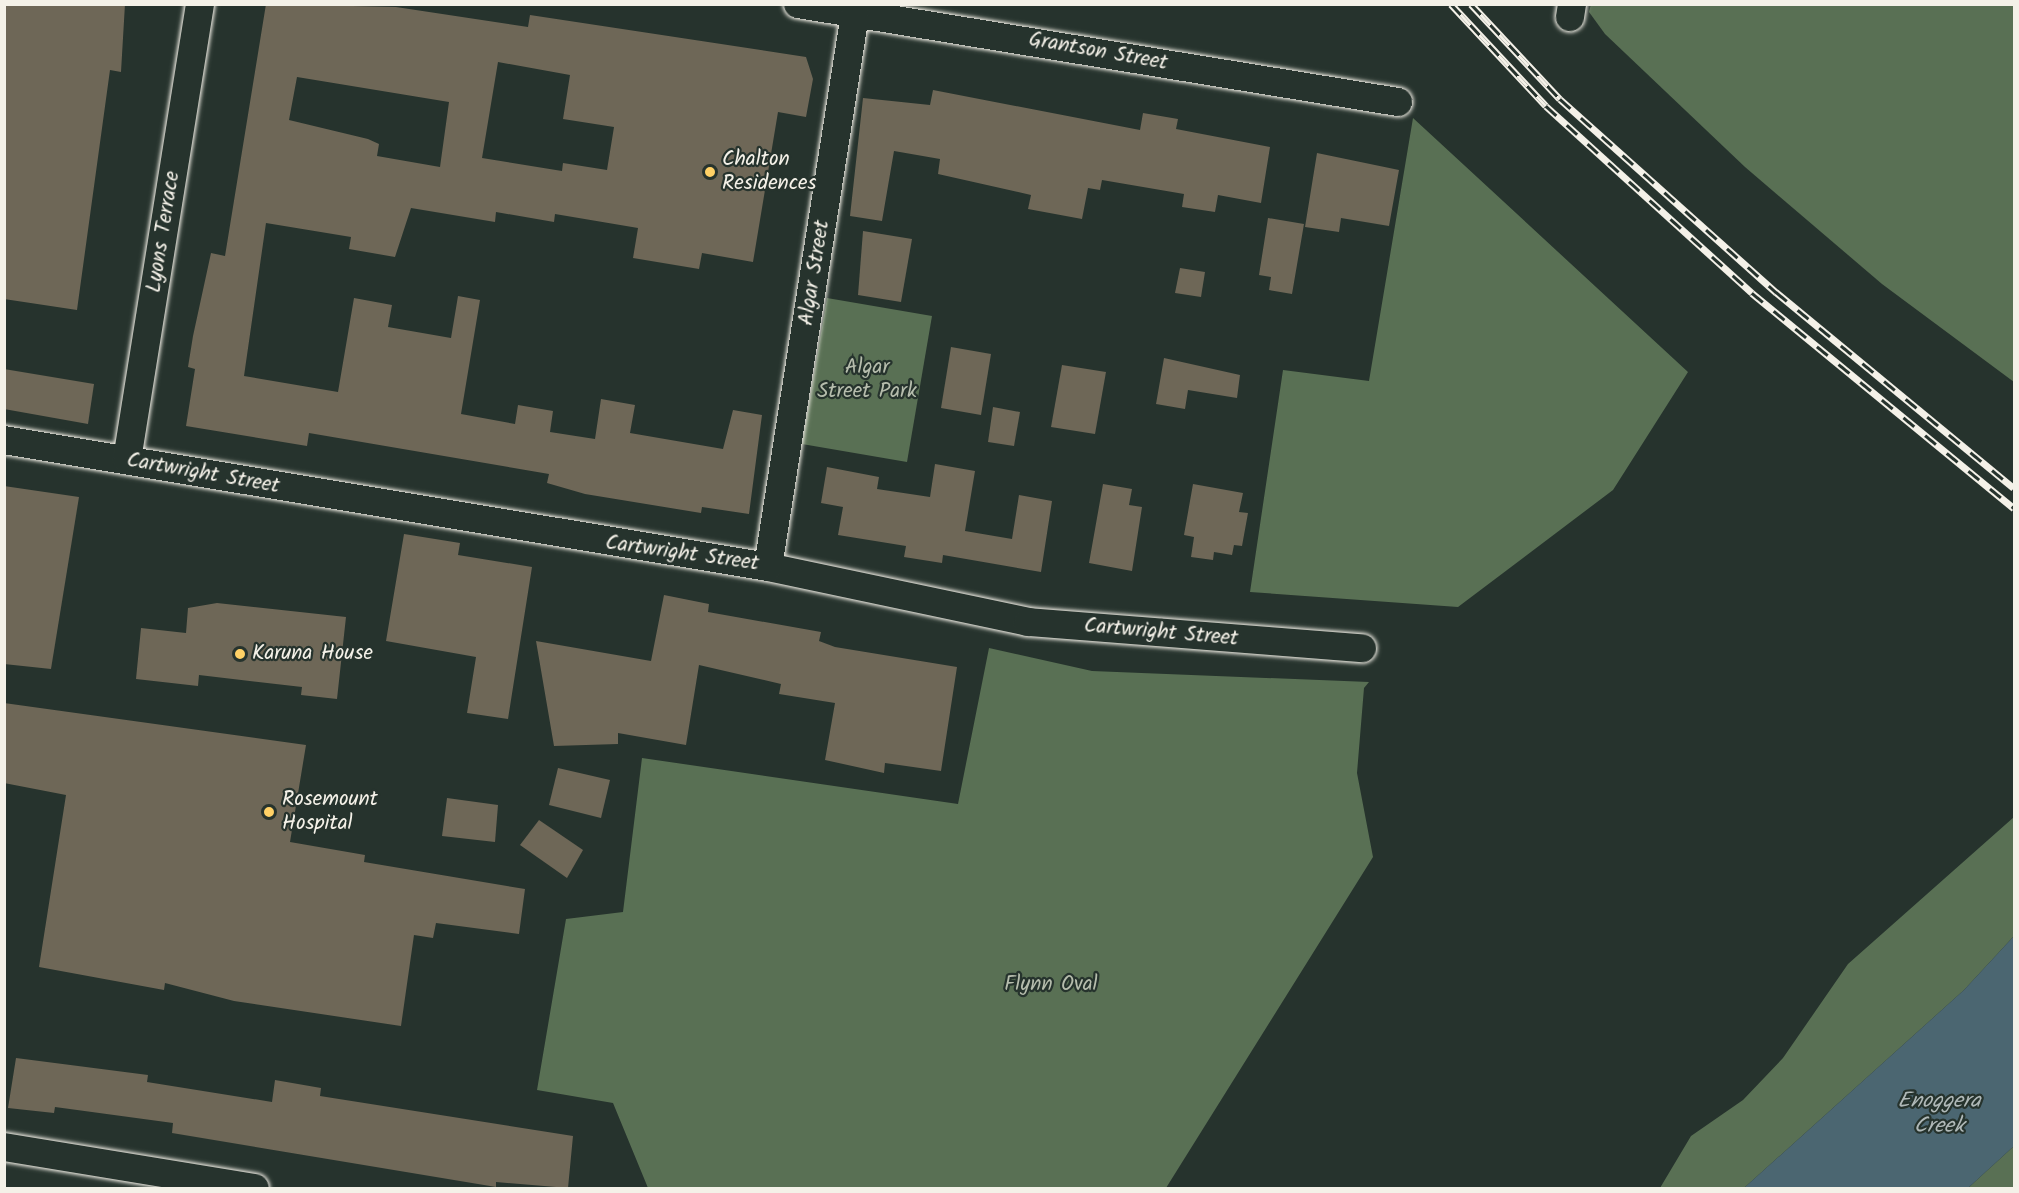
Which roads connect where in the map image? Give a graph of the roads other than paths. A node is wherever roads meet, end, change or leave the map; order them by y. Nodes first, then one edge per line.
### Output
1 (200, 4) edge
2 (798, 4) edge
3 (855, 14) junction
4 (936, 14) edge
5 (1398, 102) dead end
6 (4, 440) edge
7 (127, 460) junction
8 (768, 567) junction
9 (1362, 648) dead end
10 (4, 1147) edge
11 (255, 1188) edge

1 - 7 street, Lyons Terrace
2 - 3 street, Grantson Street
3 - 4 street, Grantson Street
3 - 8 street, Algar Street
4 - 5 street, Grantson Street
6 - 7 street, Cartwright Street
7 - 8 street, Cartwright Street
8 - 9 street, Cartwright Street
10 - 11 street

